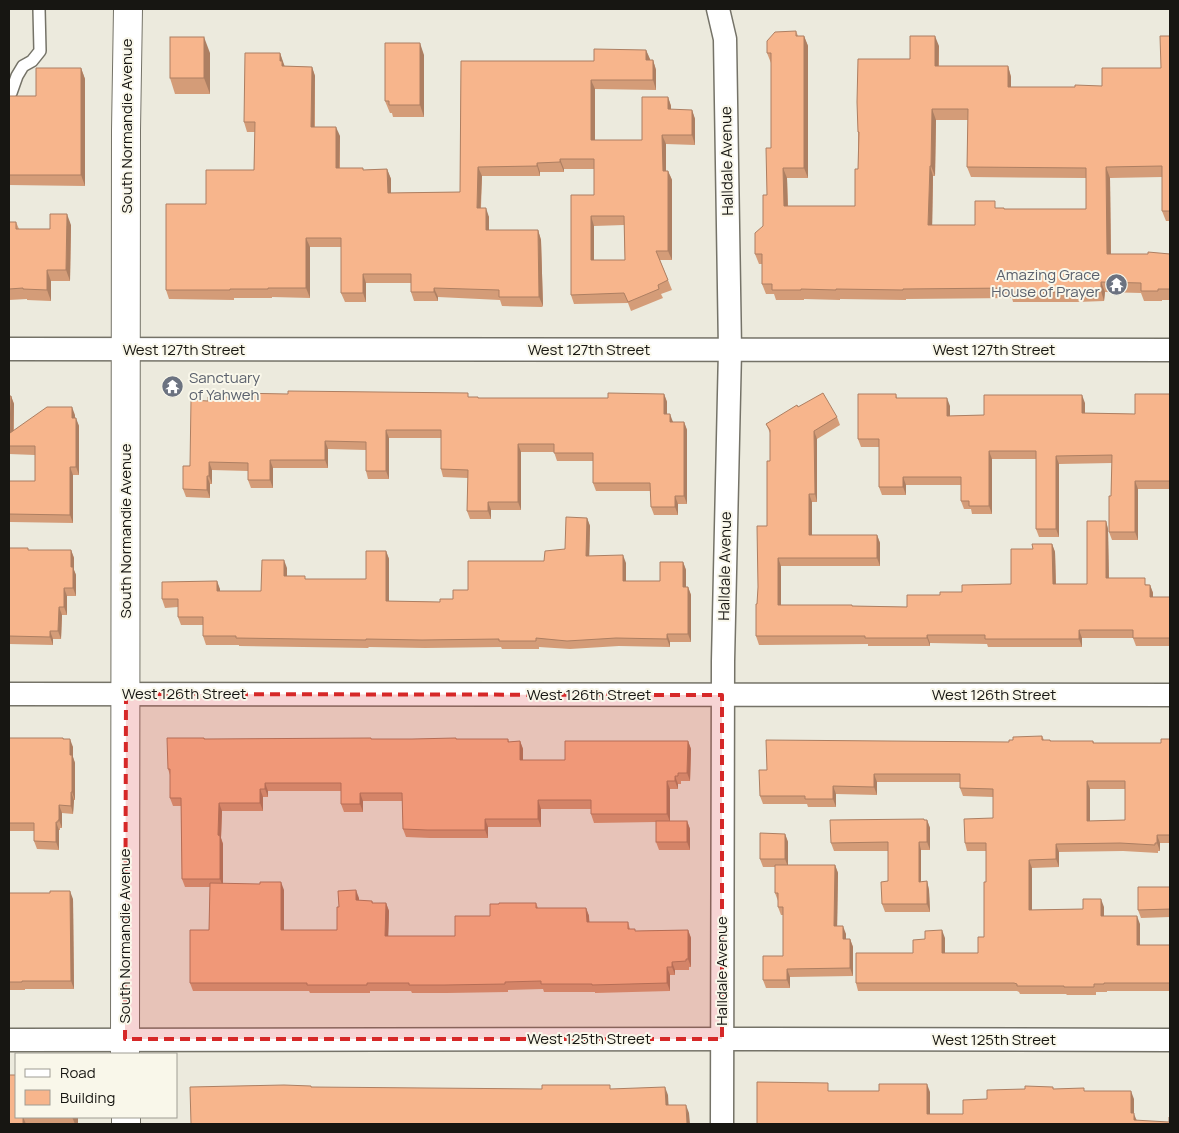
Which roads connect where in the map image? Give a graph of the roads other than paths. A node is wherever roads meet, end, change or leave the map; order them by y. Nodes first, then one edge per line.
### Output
1 (39, 9) edge
2 (128, 9) edge
3 (718, 9) edge
4 (11, 93) dead end
5 (126, 349) junction
6 (9, 350) edge
7 (730, 350) junction
8 (1170, 350) edge
9 (9, 694) edge
10 (126, 694) junction
11 (722, 695) junction
12 (1170, 695) edge
13 (722, 1039) junction
14 (9, 1040) edge
15 (1170, 1040) edge
16 (125, 1047) edge
17 (722, 1124) edge

1 - 4 lane
2 - 5 main road, South Normandie Avenue
3 - 7 street, Halldale Avenue
5 - 6 street, West 127th Street
5 - 7 street, West 127th Street
5 - 10 main road, South Normandie Avenue
7 - 8 street, West 127th Street
7 - 11 street, Halldale Avenue
9 - 10 street, West 126th Street
10 - 11 street, West 126th Street
10 - 16 main road, South Normandie Avenue
11 - 12 street, West 126th Street
11 - 13 street, Halldale Avenue
13 - 15 street, West 125th Street
13 - 16 street, West 125th Street
13 - 17 street, Halldale Avenue
14 - 16 street, West 125th Street

